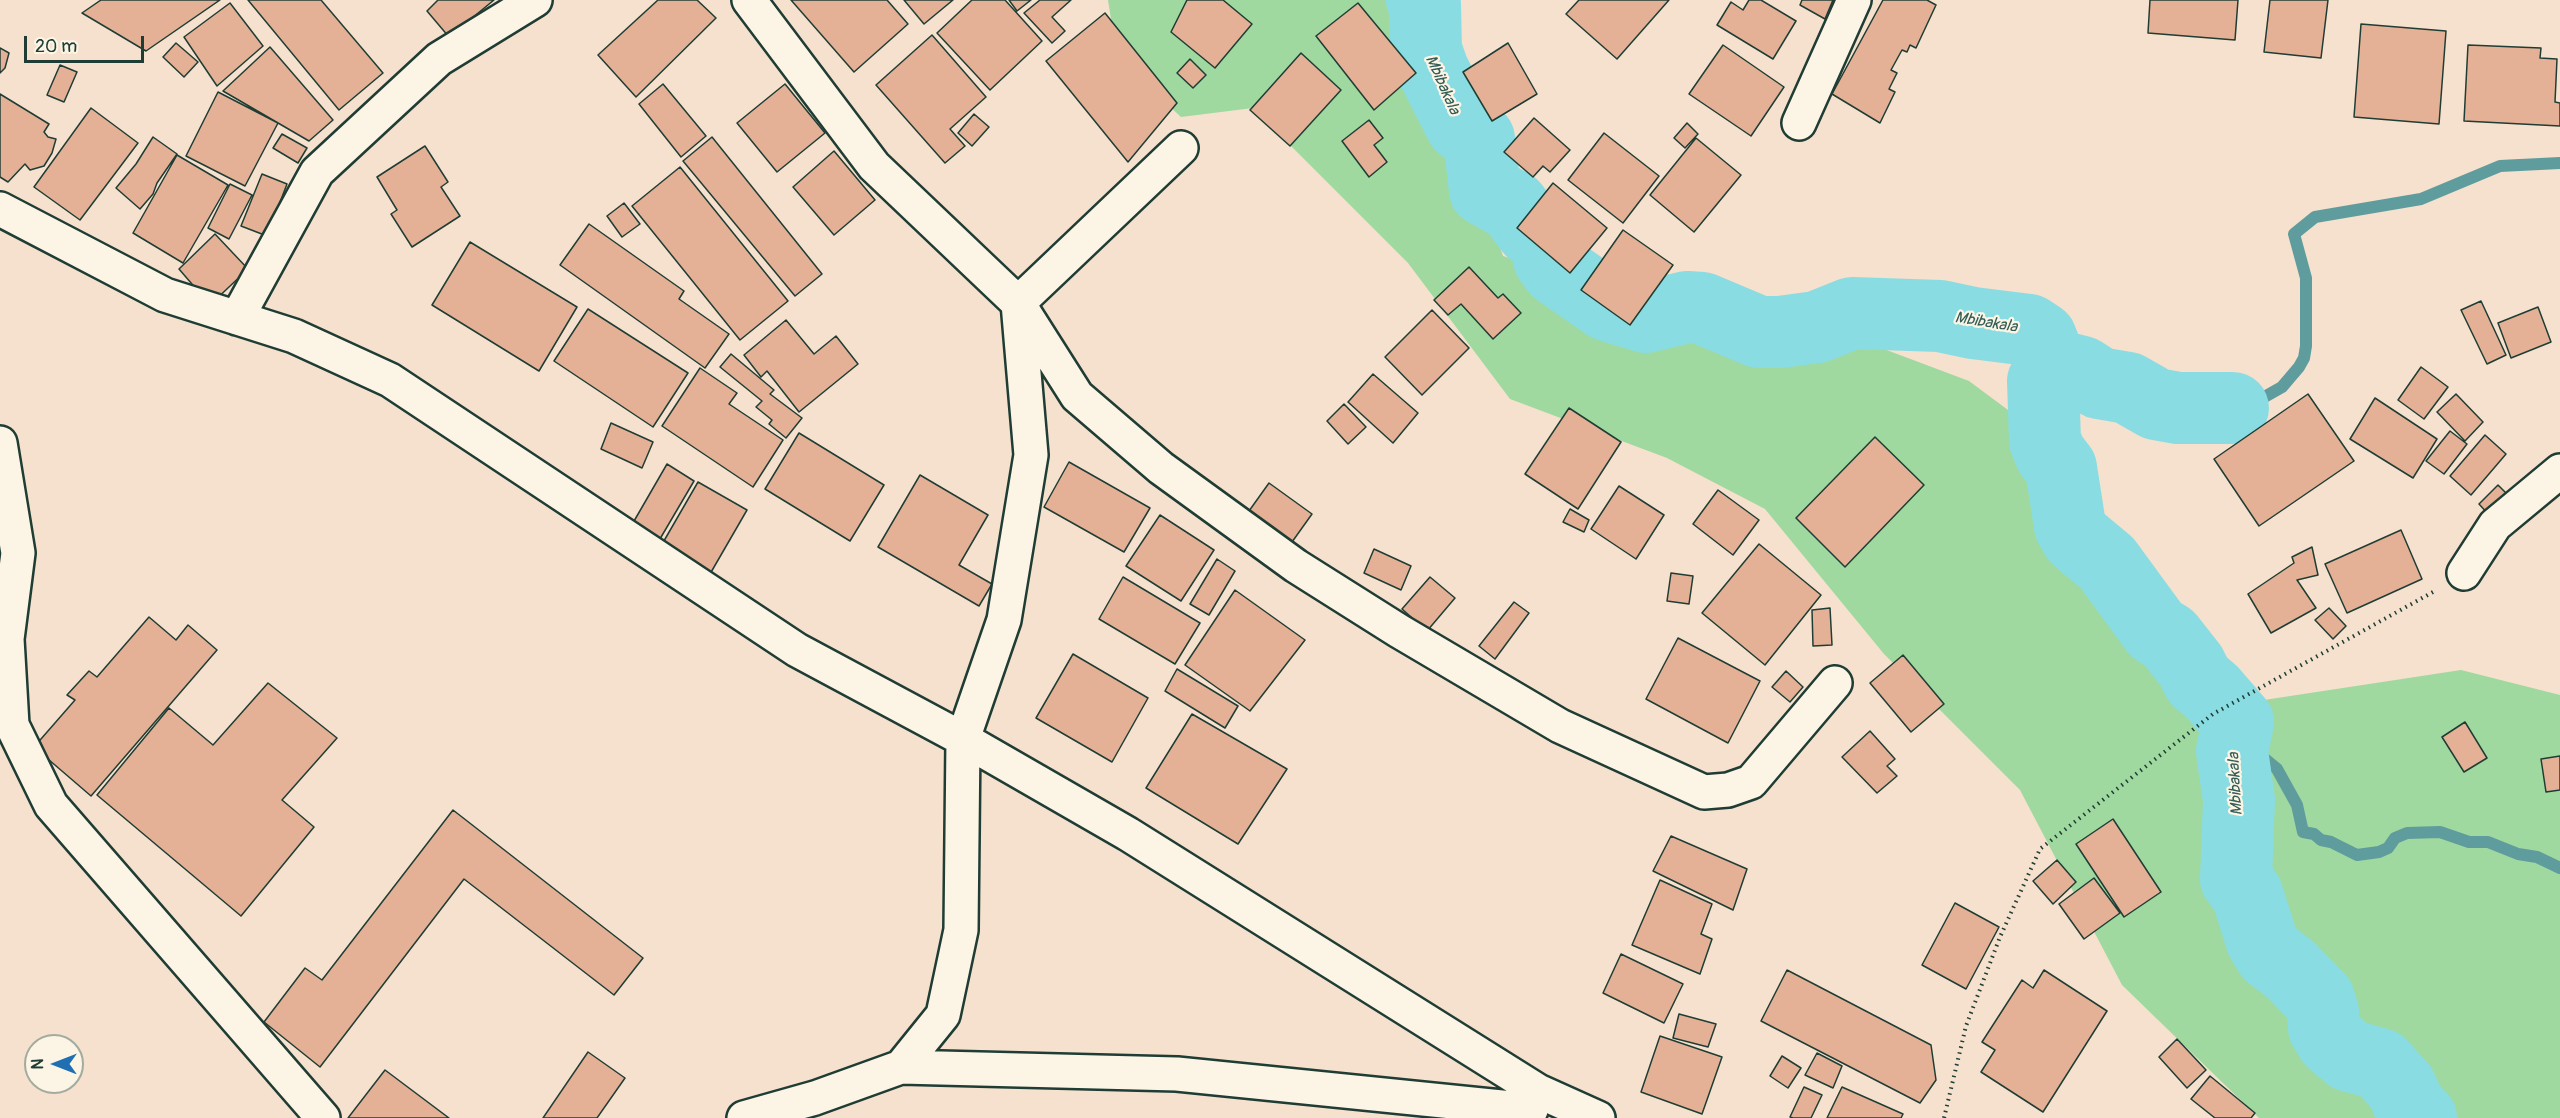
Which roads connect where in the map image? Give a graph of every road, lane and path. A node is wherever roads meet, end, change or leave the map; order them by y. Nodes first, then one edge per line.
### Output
1 (536, 0) edge
2 (749, 0) edge
3 (1854, 0) edge
4 (1799, 123) dead end
5 (1181, 148) dead end
6 (0, 209) edge
7 (1018, 303) junction
8 (237, 318) junction
9 (0, 443) edge
10 (2560, 471) edge
11 (2464, 573) joint
12 (1835, 683) dead end
13 (963, 739) junction
14 (901, 1067) junction
15 (1533, 1106) edge
16 (323, 1118) edge
17 (744, 1118) edge
18 (1598, 1118) edge
19 (1944, 1118) edge

1 - 8 street
2 - 7 street
3 - 4 street
5 - 7 street
6 - 8 street
7 - 12 street
7 - 13 street
8 - 13 street
9 - 16 street
10 - 11 street
11 - 19 path
13 - 14 street
13 - 15 street
14 - 15 street
14 - 17 street
15 - 18 street

